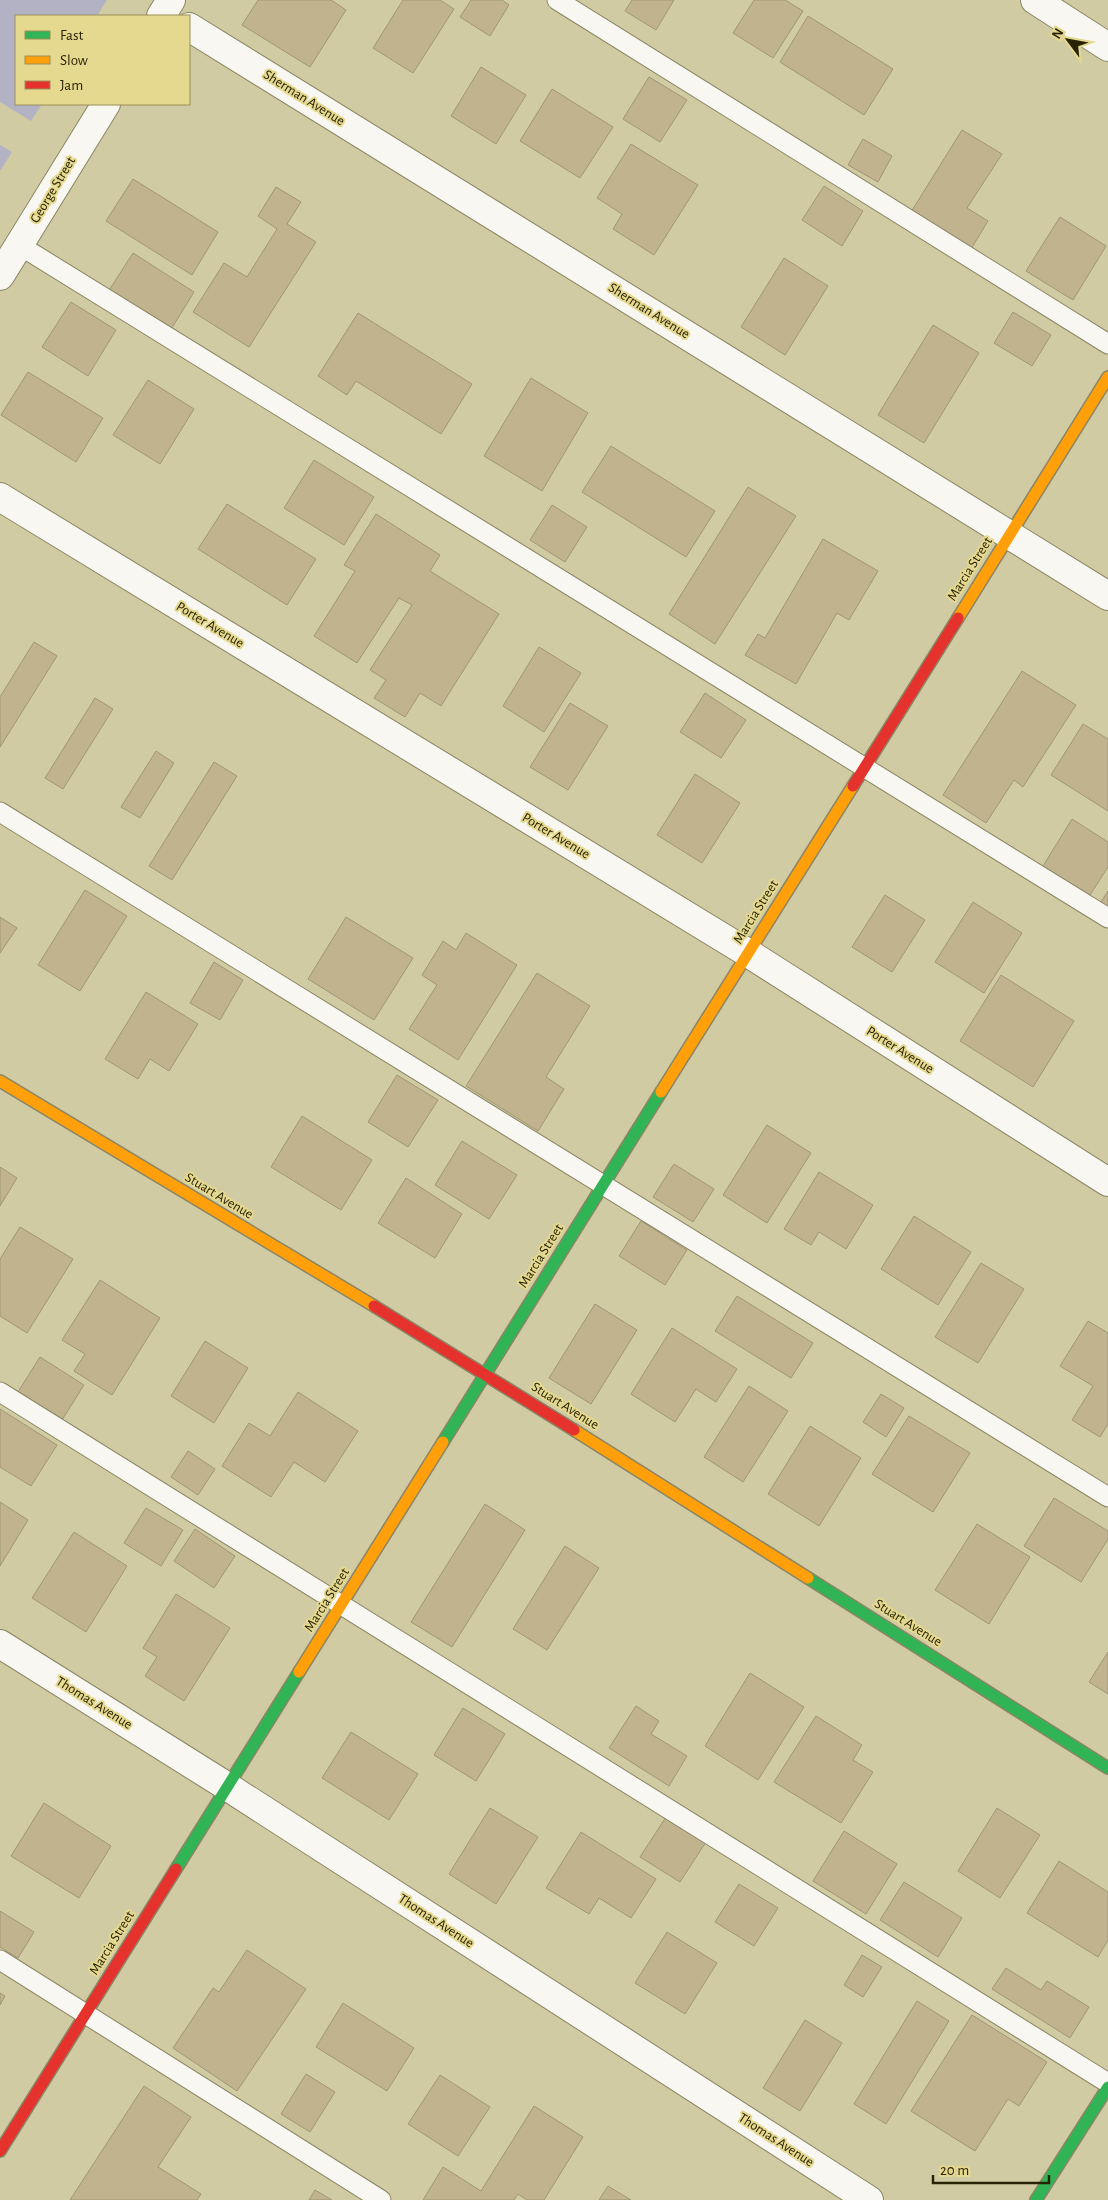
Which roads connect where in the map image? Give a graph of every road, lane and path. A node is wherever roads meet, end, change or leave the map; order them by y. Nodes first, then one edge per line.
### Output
1 (557, 0) edge
2 (1035, 0) edge
3 (190, 28) edge
4 (1108, 47) edge
5 (105, 105) edge
6 (19, 245) junction
7 (0, 276) edge
8 (1108, 344) edge
9 (1108, 377) edge
10 (0, 497) edge
11 (1010, 534) junction
12 (1108, 596) edge
13 (864, 767) junction
14 (0, 812) edge
15 (1108, 918) edge
16 (748, 953) junction
17 (0, 1081) edge
18 (1108, 1182) edge
19 (602, 1186) junction
20 (485, 1373) junction
21 (0, 1392) edge
22 (1108, 1497) edge
23 (342, 1604) junction
24 (0, 1644) edge
25 (1108, 1768) edge
26 (228, 1787) junction
27 (0, 1960) edge
28 (86, 2013) junction
29 (1108, 2083) edge
30 (1108, 2087) edge
31 (0, 2151) edge
32 (381, 2200) edge
33 (869, 2200) edge
34 (1036, 2200) edge

1 - 8 lane
2 - 4 street
3 - 11 street, Sherman Avenue
5 - 6 street, George Street
6 - 7 street, George Street
6 - 13 lane
9 - 11 street, Marcia Street
10 - 16 street, Porter Avenue
11 - 12 street, Sherman Avenue
11 - 13 street, Marcia Street
13 - 15 lane
13 - 16 street, Marcia Street
14 - 19 lane
16 - 18 street, Porter Avenue
16 - 19 street, Marcia Street
17 - 20 street, Stuart Avenue
19 - 20 street, Marcia Street
19 - 22 lane
20 - 23 street, Marcia Street
20 - 25 street, Stuart Avenue
21 - 23 lane
23 - 26 street, Marcia Street
23 - 29 lane
24 - 26 street, Thomas Avenue
26 - 28 street, Marcia Street
26 - 33 street, Thomas Avenue
27 - 28 lane
28 - 31 street, Marcia Street
28 - 32 lane
30 - 34 street

